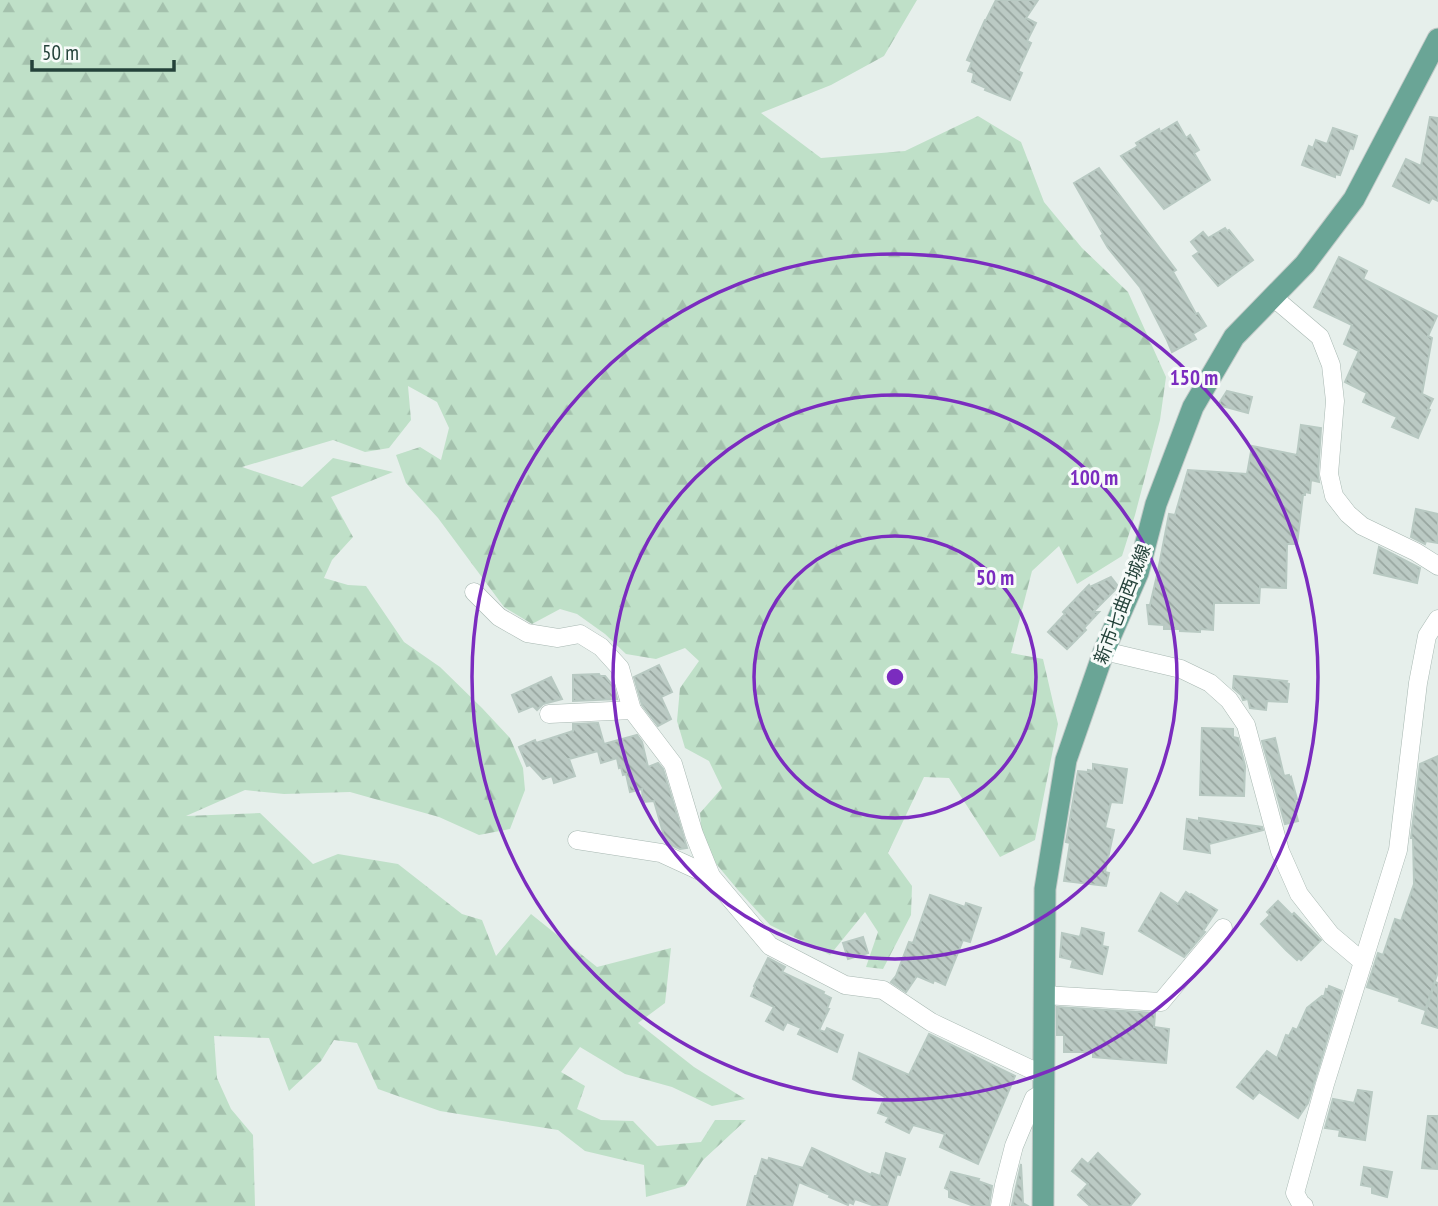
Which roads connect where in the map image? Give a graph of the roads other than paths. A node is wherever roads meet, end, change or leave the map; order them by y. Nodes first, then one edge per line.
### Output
1 (1438, 39) edge
2 (1273, 297) junction
3 (1438, 566) edge
4 (474, 592) dead end
5 (1438, 619) edge
6 (1104, 651) junction
7 (632, 710) junction
8 (549, 714) dead end
9 (577, 840) dead end
10 (711, 876) junction
11 (1223, 928) dead end
12 (1363, 962) junction
13 (1044, 995) junction
14 (1043, 1084) junction
15 (1000, 1206) edge
16 (1043, 1206) edge
17 (1304, 1206) edge

1 - 2 main road, 新市七曲西城線
2 - 3 street
2 - 6 main road, 新市七曲西城線
4 - 7 street
5 - 12 street
6 - 12 street
6 - 13 main road, 新市七曲西城線
7 - 8 street
7 - 10 street
9 - 10 street
10 - 14 street
11 - 13 street
12 - 17 street
13 - 14 main road, 新市七曲西城線
14 - 15 street
14 - 16 main road, 新市七曲西城線

